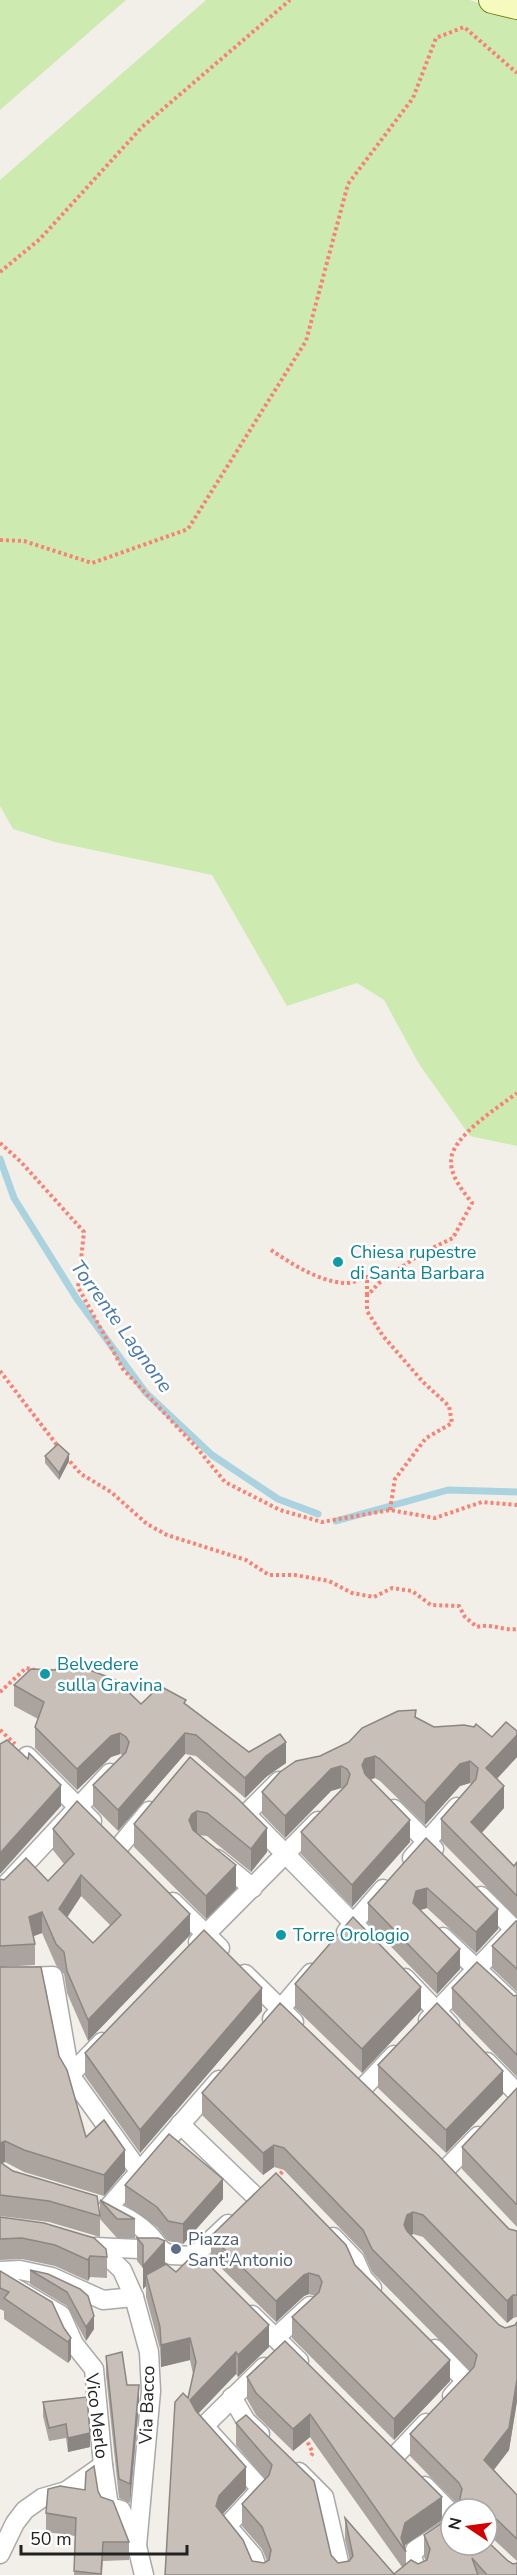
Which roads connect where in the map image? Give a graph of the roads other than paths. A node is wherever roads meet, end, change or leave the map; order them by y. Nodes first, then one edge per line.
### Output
1 (492, 0) edge
2 (517, 6) edge
3 (27, 1756) edge
4 (118, 1765) edge
5 (291, 1773) edge
6 (468, 1794) edge
7 (161, 1797) edge
8 (381, 1797) edge
9 (230, 1799) edge
10 (77, 1806) junction
11 (331, 1807) edge
12 (246, 1814) junction
13 (110, 1839) junction
14 (426, 1841) junction
15 (200, 1845) edge
16 (285, 1855) junction
17 (135, 1863) edge
18 (450, 1865) edge
19 (466, 1881) edge
20 (158, 1887) edge
21 (253, 1888) junction
22 (0, 1891) edge
23 (353, 1923) junction
24 (433, 1927) edge
25 (516, 1930) edge
26 (206, 1934) junction
27 (376, 1947) edge
28 (182, 1959) edge
29 (391, 1963) edge
30 (476, 1969) junction
31 (0, 1978) edge
32 (517, 2007) edge
33 (280, 2009) junction
34 (436, 2011) junction
35 (118, 2026) edge
36 (305, 2033) edge
37 (258, 2034) edge
38 (460, 2035) edge
39 (477, 2052) edge
40 (229, 2068) edge
41 (346, 2073) edge
42 (70, 2075) junction
43 (362, 2089) junction
44 (514, 2098) edge
45 (379, 2105) edge
46 (493, 2121) edge
47 (180, 2124) junction
48 (429, 2153) edge
49 (446, 2169) junction
50 (139, 2171) junction
51 (276, 2178) edge
52 (462, 2186) edge
53 (256, 2197) junction
54 (87, 2204) edge
55 (107, 2209) junction
56 (324, 2227) edge
57 (76, 2242) edge
58 (100, 2249) junction
59 (166, 2252) junction
60 (194, 2256) junction
61 (0, 2271) edge
62 (210, 2273) edge
63 (0, 2279) edge
64 (134, 2297) junction
65 (386, 2301) edge
66 (311, 2305) edge
67 (242, 2306) edge
68 (426, 2340) edge
69 (280, 2343) junction
70 (308, 2371) edge
71 (232, 2397) junction
72 (379, 2441) edge
73 (394, 2456) junction
74 (103, 2465) junction
75 (439, 2501) edge
76 (439, 2535) edge
77 (138, 2547) junction
78 (0, 2554) edge
79 (144, 2575) edge
80 (260, 2575) edge
81 (342, 2575) edge
82 (419, 2575) edge

1 - 2 main road
3 - 10 street
4 - 10 street
5 - 12 street
6 - 14 street
7 - 13 street
8 - 14 street
9 - 12 street
10 - 13 street
10 - 22 street
11 - 16 street
12 - 16 street
13 - 17 street
14 - 18 street
14 - 23 street
15 - 21 street
16 - 21 street
16 - 23 street
19 - 25 street
20 - 26 street
21 - 26 street
23 - 27 street
23 - 33 street
24 - 30 street
25 - 30 street
26 - 28 street
26 - 33 street
29 - 34 street
30 - 32 street
30 - 34 street
31 - 42 street
33 - 36 street
33 - 37 street
34 - 38 street
34 - 43 street
35 - 42 street
39 - 44 street
40 - 47 street
41 - 43 street
42 - 50 street
43 - 45 street
46 - 49 street
47 - 50 street
47 - 53 street
48 - 49 street
49 - 52 street
50 - 55 street
51 - 53 street
53 - 60 street
54 - 55 street
55 - 59 street
56 - 65 street
57 - 58 street
58 - 59 street
58 - 64 street, Via Bacco
59 - 60 street
60 - 62 street
61 - 64 street
63 - 74 street, Vico Merlo
64 - 77 street, Via Bacco
66 - 69 street
67 - 69 street
68 - 73 street
69 - 70 street
69 - 71 street
71 - 80 street
71 - 81 street
72 - 73 street
73 - 75 street
74 - 77 street, Vico Merlo
74 - 78 street
76 - 82 street
77 - 79 street, Via Bacco

